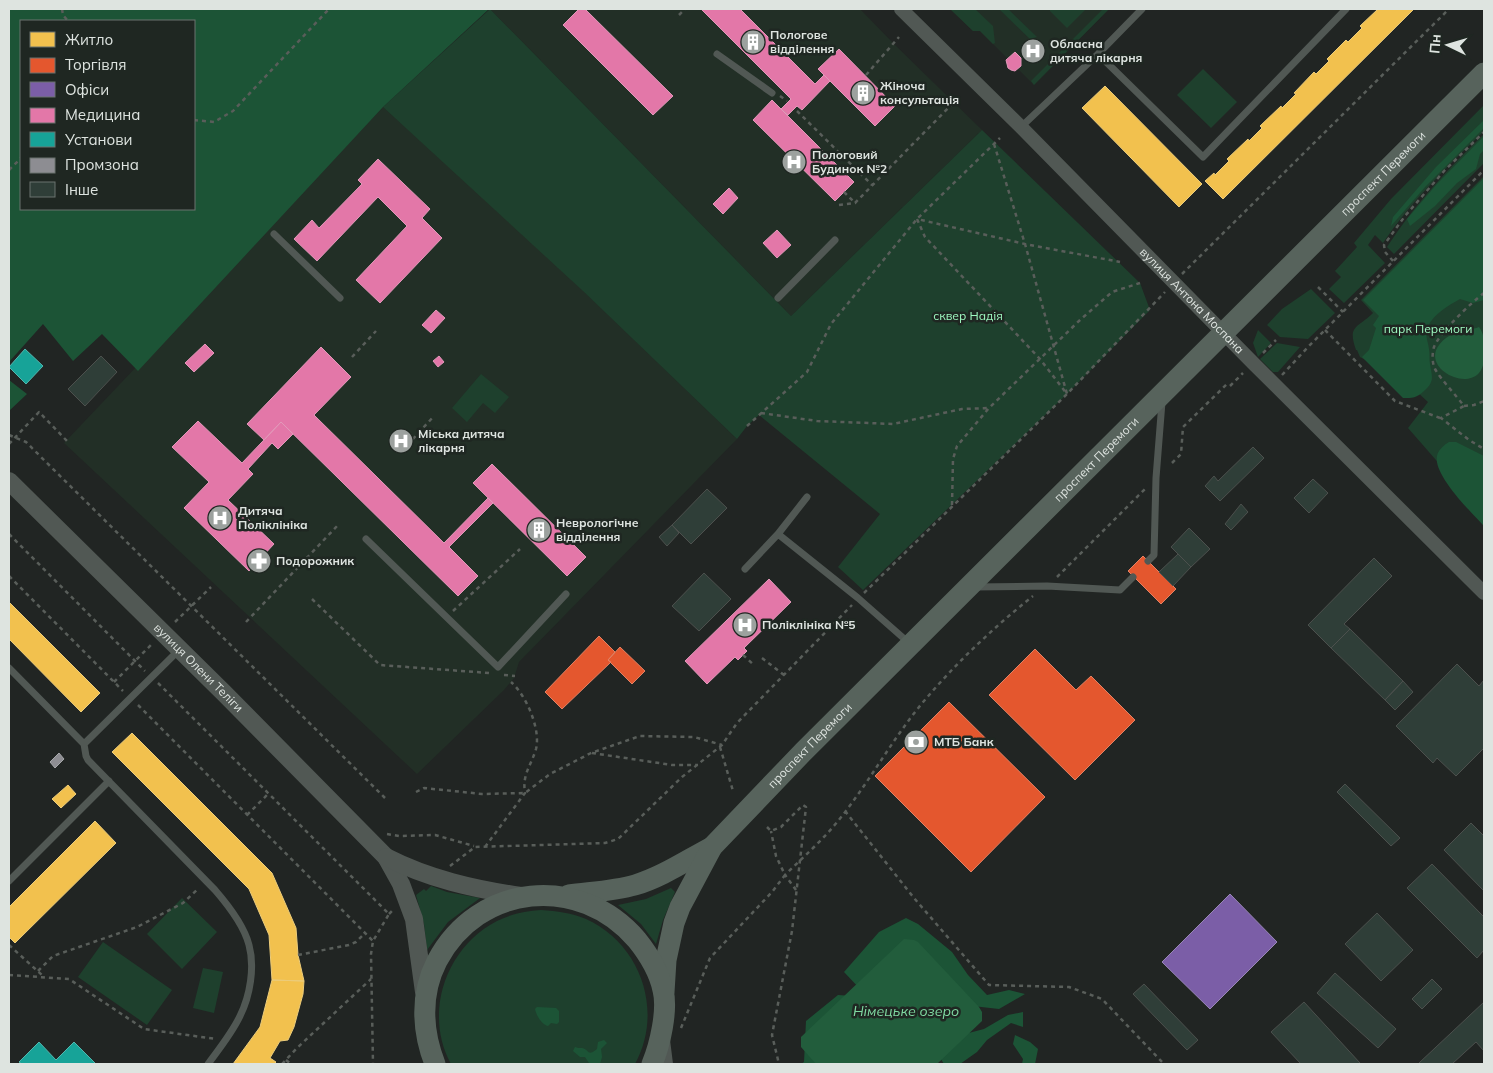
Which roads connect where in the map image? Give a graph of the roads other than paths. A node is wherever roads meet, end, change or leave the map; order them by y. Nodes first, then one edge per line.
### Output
1 (901, 9) edge
2 (1142, 9) edge
3 (1346, 9) edge
4 (717, 54) dead end
5 (1098, 54) junction
6 (1484, 73) edge
7 (772, 93) dead end
8 (1022, 126) junction
9 (274, 234) dead end
10 (835, 240) dead end
11 (340, 298) dead end
12 (778, 298) dead end
13 (1225, 333) junction
14 (1162, 394) junction
15 (9, 481) edge
16 (807, 497) dead end
17 (778, 534) junction
18 (366, 539) dead end
19 (1148, 561) dead end
20 (745, 569) dead end
21 (1133, 576) dead end
22 (970, 587) junction
23 (1484, 593) edge
24 (566, 594) dead end
25 (911, 645) junction
26 (179, 649) junction
27 (9, 668) edge
28 (84, 744) junction
29 (109, 780) junction
30 (712, 847) junction
31 (386, 857) junction
32 (9, 881) edge
33 (558, 896) junction
34 (524, 897) junction
35 (664, 992) junction
36 (425, 1000) junction
37 (671, 1030) junction
38 (426, 1034) junction
39 (208, 1064) edge
40 (422, 1064) edge
41 (435, 1064) edge
42 (652, 1064) edge
43 (666, 1064) edge

1 - 8 street, вулиця Антона Моспана
2 - 5 lane
3 - 5 lane
4 - 7 lane
5 - 8 lane
6 - 13 main road, проспект Перемоги
8 - 13 street, вулиця Антона Моспана
9 - 11 lane
10 - 12 lane
13 - 14 main road, проспект Перемоги
13 - 23 street, вулиця Антона Моспана
14 - 19 lane
14 - 22 main road, проспект Перемоги
15 - 26 street, вулиця Олени Теліги
16 - 17 lane
17 - 20 lane
17 - 25 lane
18 - 24 lane
21 - 22 lane
22 - 25 main road, проспект Перемоги
25 - 30 main road, проспект Перемоги
26 - 28 lane
26 - 31 street, вулиця Олени Теліги
27 - 28 lane
28 - 29 lane
29 - 32 lane
29 - 39 lane
30 - 33 main road, проспект Перемоги
30 - 35 main road, проспект Перемоги
31 - 34 street, вулиця Олени Теліги
31 - 36 street, вулиця Олени Теліги
33 - 34 main road
33 - 35 main road
34 - 36 main road
35 - 37 main road, проспект Перемоги
36 - 38 main road
37 - 42 main road, проспект Перемоги
37 - 43 street
38 - 40 main road
38 - 41 main road

